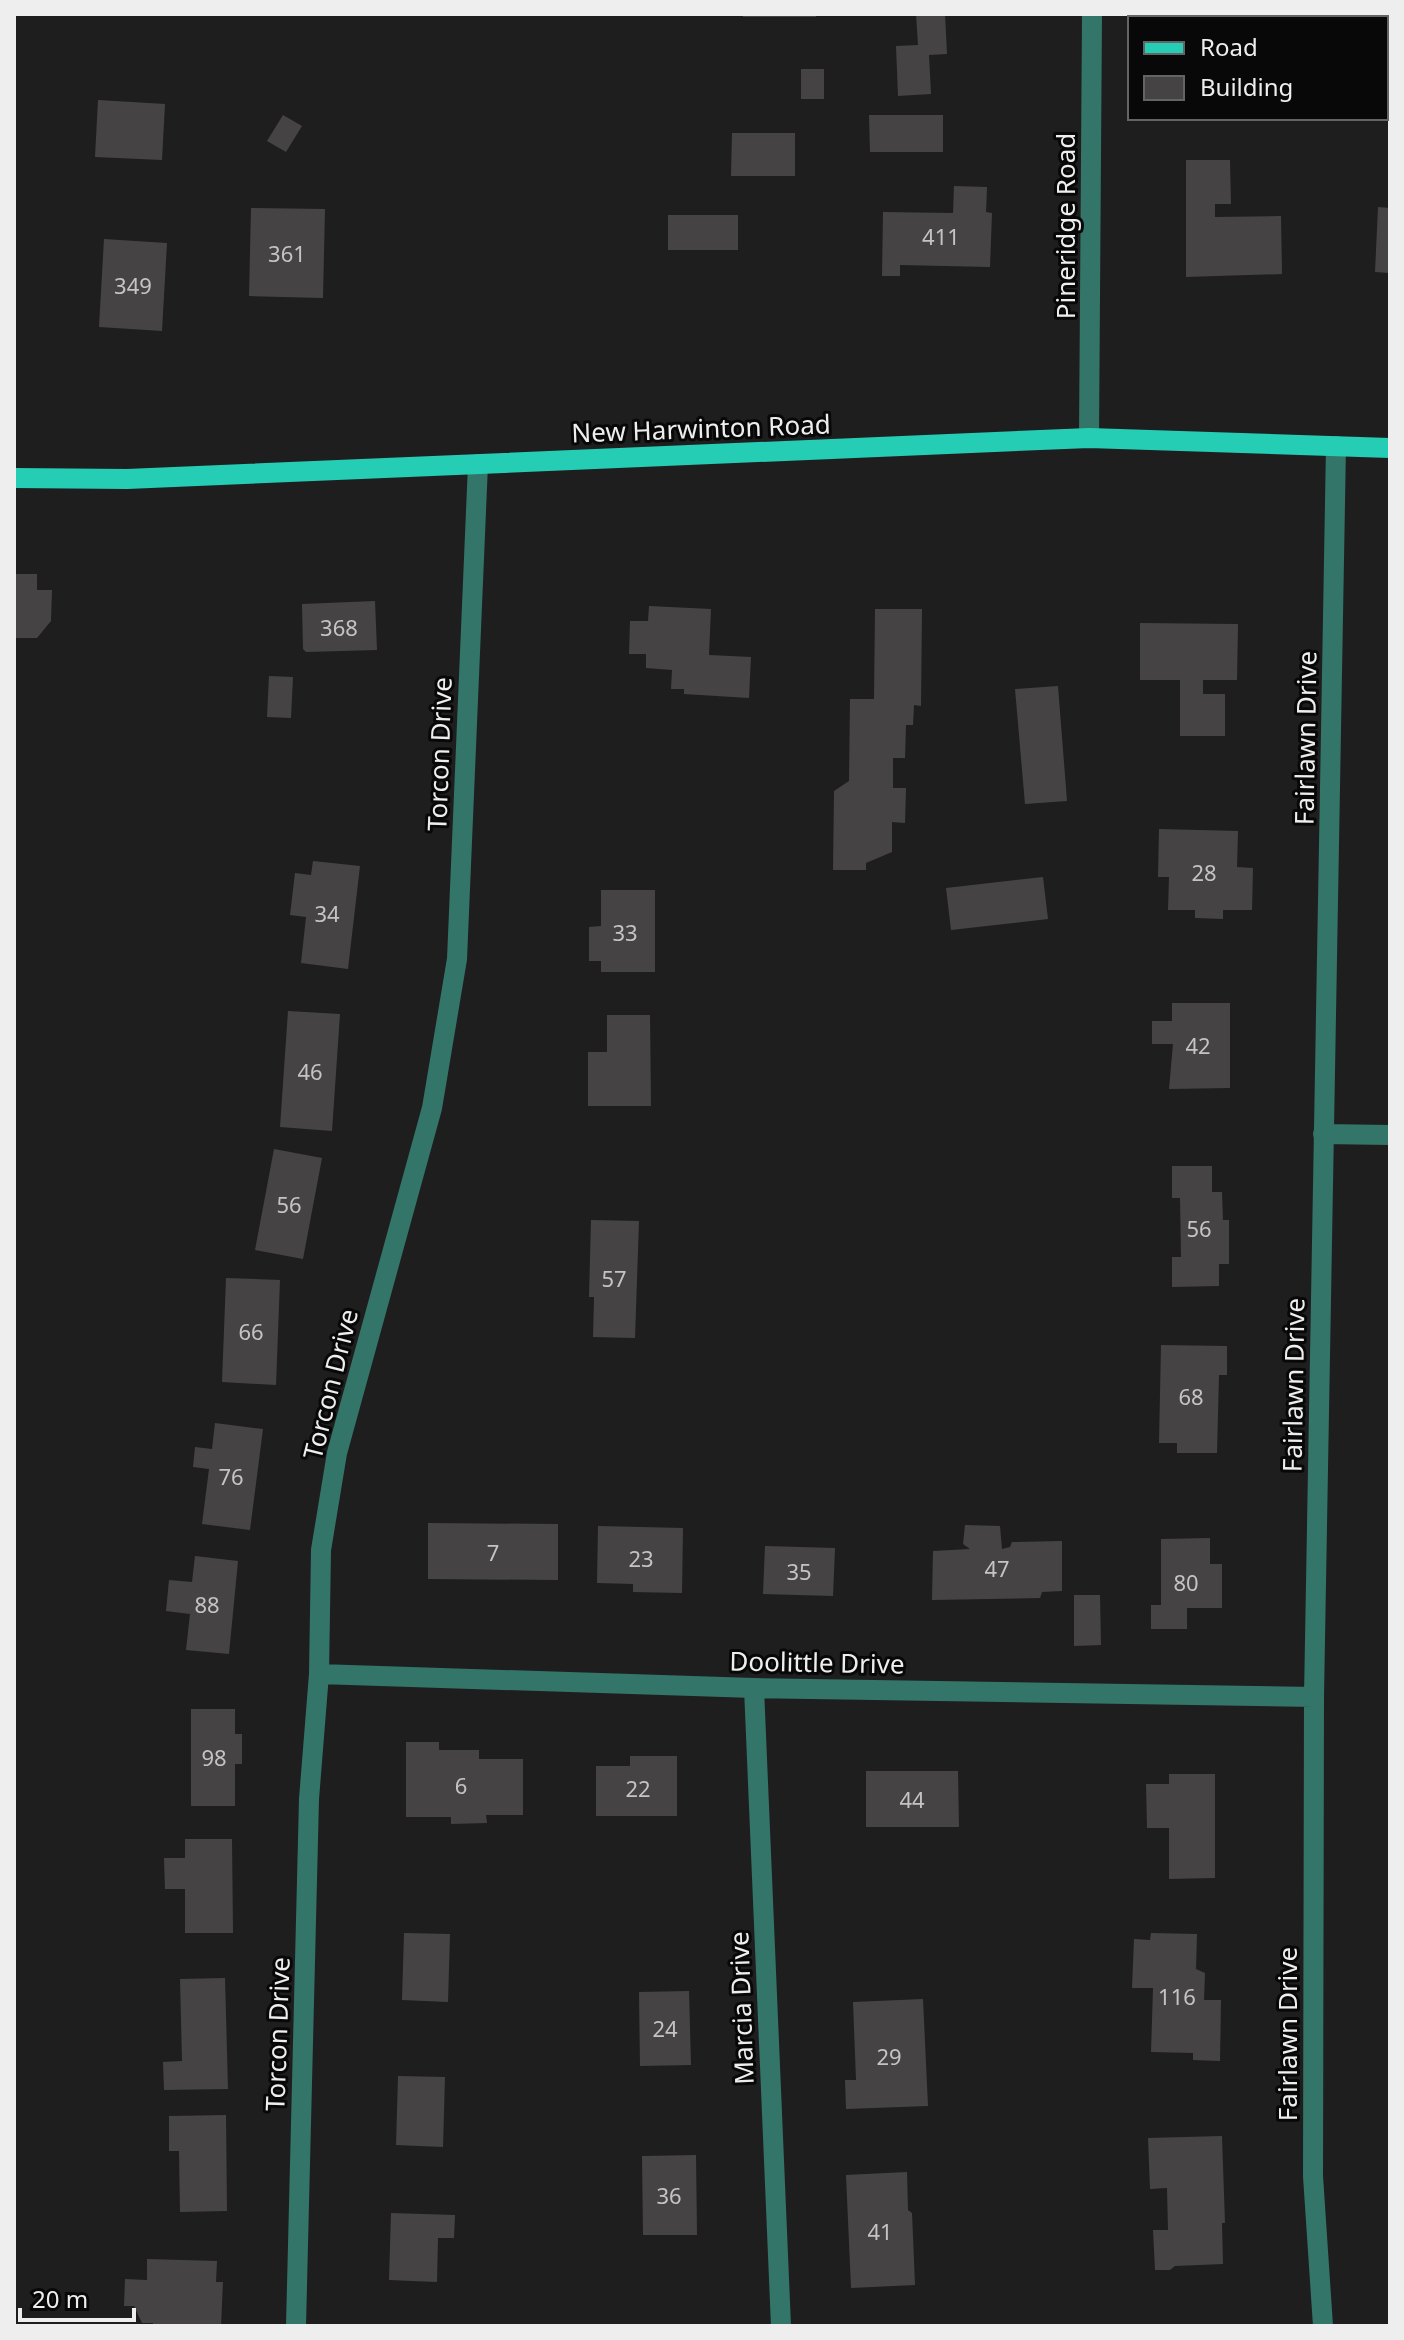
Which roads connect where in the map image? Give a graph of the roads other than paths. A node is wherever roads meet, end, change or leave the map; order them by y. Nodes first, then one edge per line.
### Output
1 (1092, 14) edge
2 (1089, 438) junction
3 (1336, 446) junction
4 (1390, 448) edge
5 (478, 464) junction
6 (14, 478) edge
7 (1323, 1134) junction
8 (1390, 1135) edge
9 (319, 1674) junction
10 (754, 1688) junction
11 (1314, 1697) junction
12 (296, 2326) edge
13 (781, 2326) edge
14 (1323, 2326) edge

1 - 2 street, Pineridge Road
2 - 3 main road, New Harwinton Road
2 - 5 main road, New Harwinton Road
3 - 4 main road, New Harwinton Road
3 - 7 street, Fairlawn Drive
5 - 6 main road, New Harwinton Road
5 - 9 street, Torcon Drive
7 - 8 street
7 - 11 street, Fairlawn Drive
9 - 10 street, Doolittle Drive
9 - 12 street, Torcon Drive
10 - 11 street, Doolittle Drive
10 - 13 street, Marcia Drive
11 - 14 street, Fairlawn Drive

